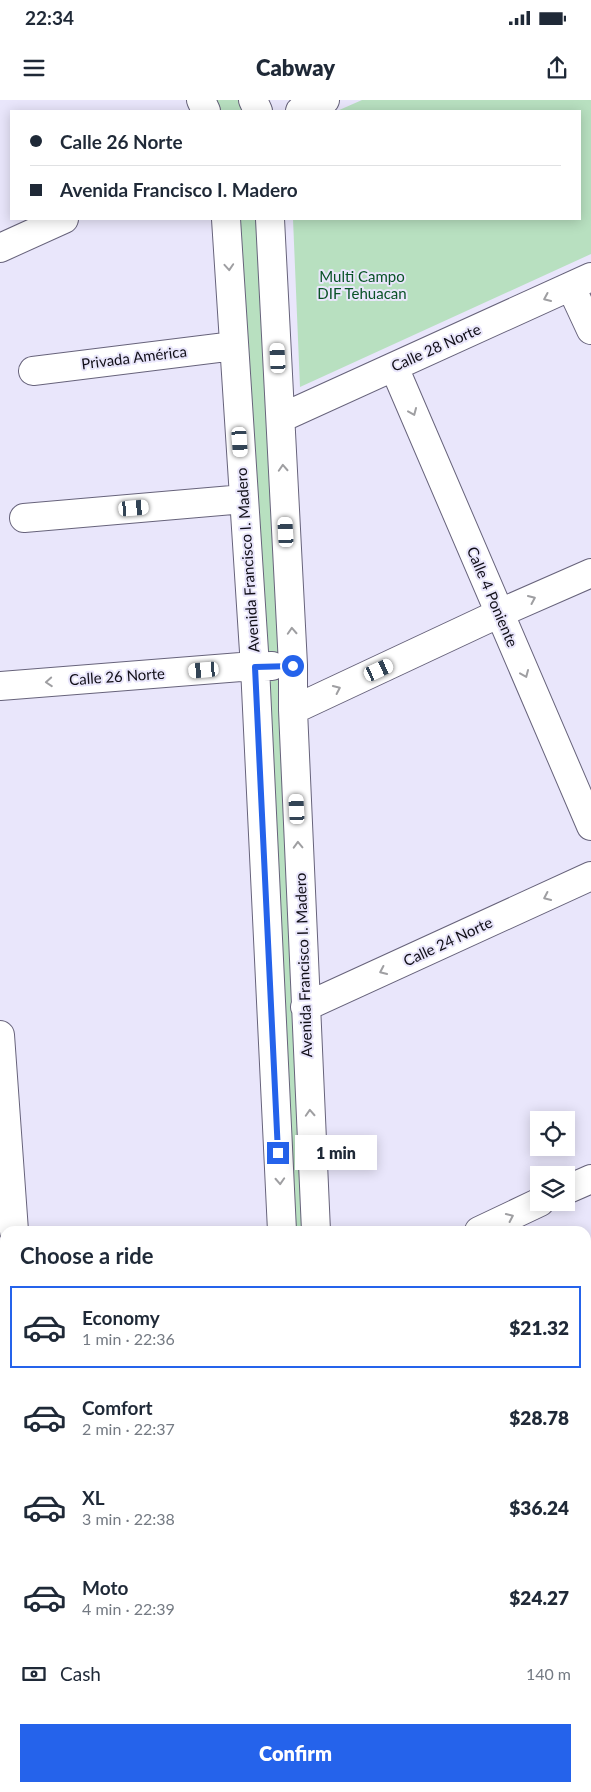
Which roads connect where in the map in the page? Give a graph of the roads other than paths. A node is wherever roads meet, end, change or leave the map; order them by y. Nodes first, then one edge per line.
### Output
1 (325, 100) edge
2 (302, 110) edge
3 (62, 220) edge
4 (226, 220) edge
5 (270, 220) edge
6 (0, 248) edge
7 (581, 282) edge
8 (591, 330) edge
9 (234, 346) junction
10 (394, 367) junction
11 (33, 370) dead end
12 (281, 418) junction
13 (244, 499) junction
14 (24, 518) dead end
15 (591, 573) edge
16 (500, 613) junction
17 (293, 673) junction
18 (255, 674) junction
19 (0, 686) edge
20 (0, 705) edge
21 (293, 710) junction
22 (591, 826) edge
23 (591, 876) edge
24 (305, 1007) junction
25 (0, 1035) edge
26 (591, 1179) edge
27 (575, 1186) edge
28 (530, 1207) edge
29 (14, 1226) edge
30 (282, 1226) edge
31 (316, 1226) edge
32 (490, 1226) edge

1 - 2 street
3 - 6 street
4 -> 9 street, Avenida Francisco I. Madero
5 - 12 street, Avenida Francisco I. Madero
7 - 8 street
7 -> 10 street, Calle 28 Norte
9 - 11 street, Privada América
9 - 13 street, Avenida Francisco I. Madero
10 - 12 street, Calle 28 Norte
10 -> 16 street, Calle 4 Poniente
17 -> 12 street, Avenida Francisco I. Madero
13 - 14 street
13 - 18 street, Avenida Francisco I. Madero
16 -> 15 street
21 -> 16 street
16 -> 22 street, Calle 4 Poniente
17 - 18 street, Calle 26 Norte
17 - 21 street, Avenida Francisco I. Madero
18 -> 19 street, Calle 26 Norte
18 - 20 street, Calle 26 Norte
18 -> 30 street, Avenida Francisco I. Madero
24 -> 21 street, Avenida Francisco I. Madero
23 -> 24 street, Calle 24 Norte
31 -> 24 street, Avenida Francisco I. Madero
25 - 29 street
26 - 27 street
32 -> 28 street

